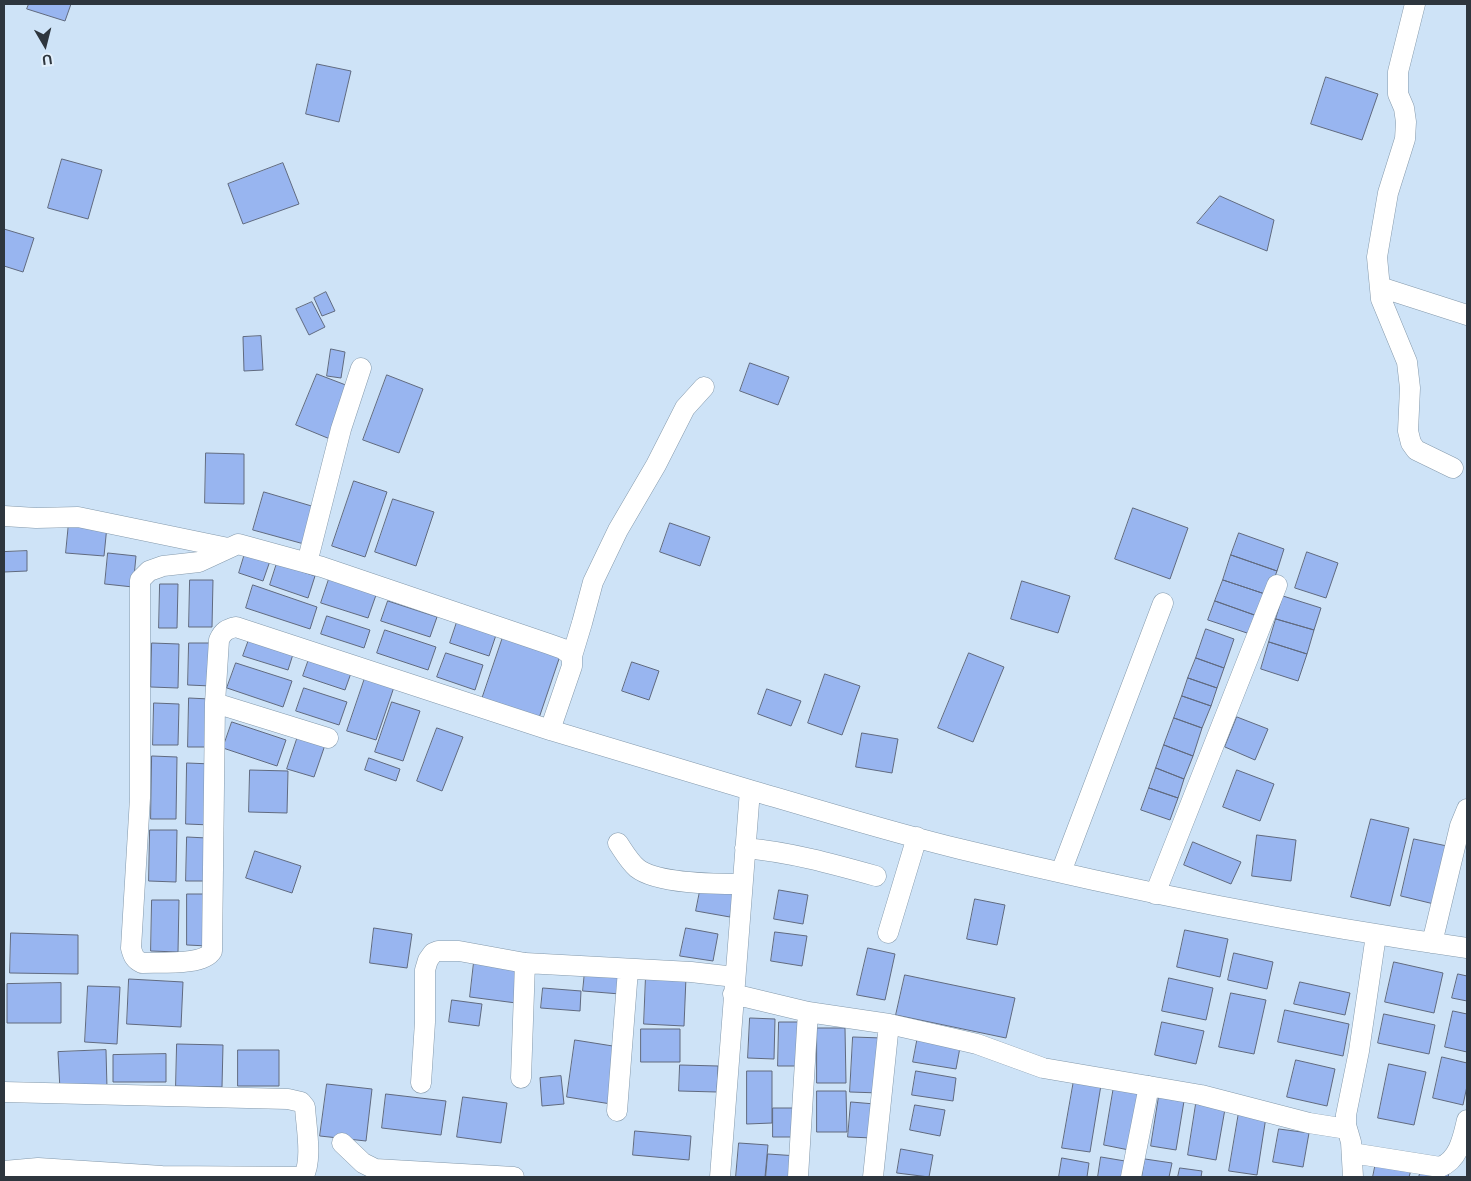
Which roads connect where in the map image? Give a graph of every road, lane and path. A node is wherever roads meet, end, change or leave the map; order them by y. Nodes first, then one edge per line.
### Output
1 (1415, 4) edge
2 (1380, 288) junction
3 (1467, 315) edge
4 (361, 368) dead end
5 (704, 387) dead end
6 (1453, 468) dead end
7 (4, 516) edge
8 (228, 548) junction
9 (307, 563) junction
10 (1277, 585) dead end
11 (1163, 603) dead end
12 (572, 656) junction
13 (215, 703) junction
14 (550, 730) junction
15 (328, 738) dead end
16 (750, 790) junction
17 (1467, 809) edge
18 (917, 837) junction
19 (618, 843) dead end
20 (745, 848) junction
21 (1061, 872) junction
22 (876, 876) dead end
23 (742, 884) junction
24 (1155, 894) junction
25 (888, 933) dead end
26 (1376, 935) junction
27 (1432, 943) junction
28 (1467, 948) edge
29 (525, 963) junction
30 (628, 970) junction
31 (734, 985) junction
32 (808, 1012) junction
33 (888, 1024) junction
34 (520, 1078) dead end
35 (421, 1083) dead end
36 (1149, 1086) junction
37 (4, 1092) edge
38 (617, 1112) dead end
39 (1467, 1120) edge
40 (1347, 1129) junction
41 (1464, 1142) edge
42 (342, 1143) dead end
43 (1352, 1153) junction
44 (4, 1171) edge
45 (514, 1177) edge
46 (720, 1177) edge
47 (798, 1177) edge
48 (873, 1177) edge
49 (1131, 1177) edge
50 (1353, 1177) edge

1 - 2 street
2 - 3 street
2 - 6 street
4 - 9 street
5 - 12 street
7 - 8 street
8 - 9 street
8 - 13 street
9 - 12 street
10 - 24 street
11 - 21 street
12 - 14 street
13 - 14 street
13 - 15 street
14 - 16 street
16 - 18 street
16 - 20 street
17 - 27 street
18 - 21 street
18 - 25 street
19 - 23 street
20 - 22 street
20 - 23 street
21 - 24 street
23 - 31 street
24 - 26 street
26 - 27 street
26 - 40 street
27 - 28 street
29 - 30 street
29 - 34 street
29 - 35 street
30 - 31 street
30 - 38 street
31 - 32 street
31 - 46 street
32 - 33 street
32 - 47 street
33 - 36 street
33 - 48 street
36 - 40 street
36 - 49 street
37 - 44 street
39 - 41 street
40 - 43 street
41 - 43 street
42 - 45 street
43 - 50 street

